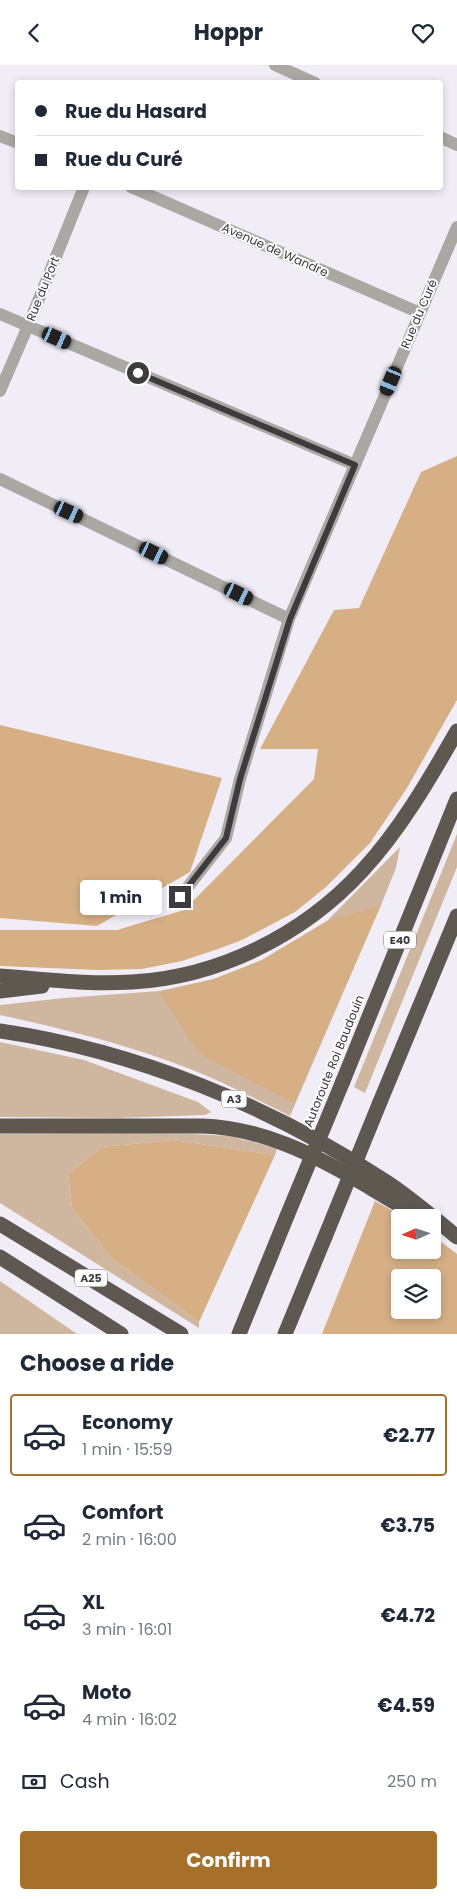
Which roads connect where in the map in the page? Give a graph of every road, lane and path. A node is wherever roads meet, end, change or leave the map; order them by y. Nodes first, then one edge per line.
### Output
1 (276, 65) edge
2 (308, 80) edge
3 (0, 136) edge
4 (443, 138) edge
5 (15, 142) edge
6 (457, 145) edge
7 (83, 190) edge
8 (138, 190) edge
9 (457, 227) edge
10 (420, 313) junction
11 (0, 314) edge
12 (28, 326) junction
13 (0, 391) edge
14 (355, 465) junction
15 (0, 479) edge
16 (290, 619) junction
17 (457, 731) edge
18 (457, 799) edge
19 (180, 897) dead end
20 (457, 916) edge
21 (0, 976) edge
22 (80, 982) junction
23 (0, 991) edge
24 (0, 1031) edge
25 (0, 1127) edge
26 (405, 1209) edge
27 (420, 1209) edge
28 (0, 1224) edge
29 (441, 1225) edge
30 (457, 1237) edge
31 (0, 1257) edge
32 (288, 1327) edge
33 (122, 1334) edge
34 (181, 1334) edge
35 (239, 1334) edge

1 - 2 street
3 - 5 street
4 - 6 street
7 - 12 street, Rue du Port
8 - 10 street, Avenue de Wandre
9 - 10 street, Rue du Curé
10 - 14 street, Rue du Curé
11 - 12 street
12 - 13 street, Rue du Port
12 - 14 street
14 - 16 street, Rue du Curé
15 - 16 street
16 - 19 street, Rue du Curé
17 - 22 highway
18 - 35 highway, Autoroute Roi Baudouin / E40, bridge
20 - 32 highway, bridge
21 - 22 highway
22 - 23 highway
24 - 27 highway, A3
25 - 26 highway
28 - 34 highway, A25
29 - 30 highway, A3
31 - 33 highway, A25

